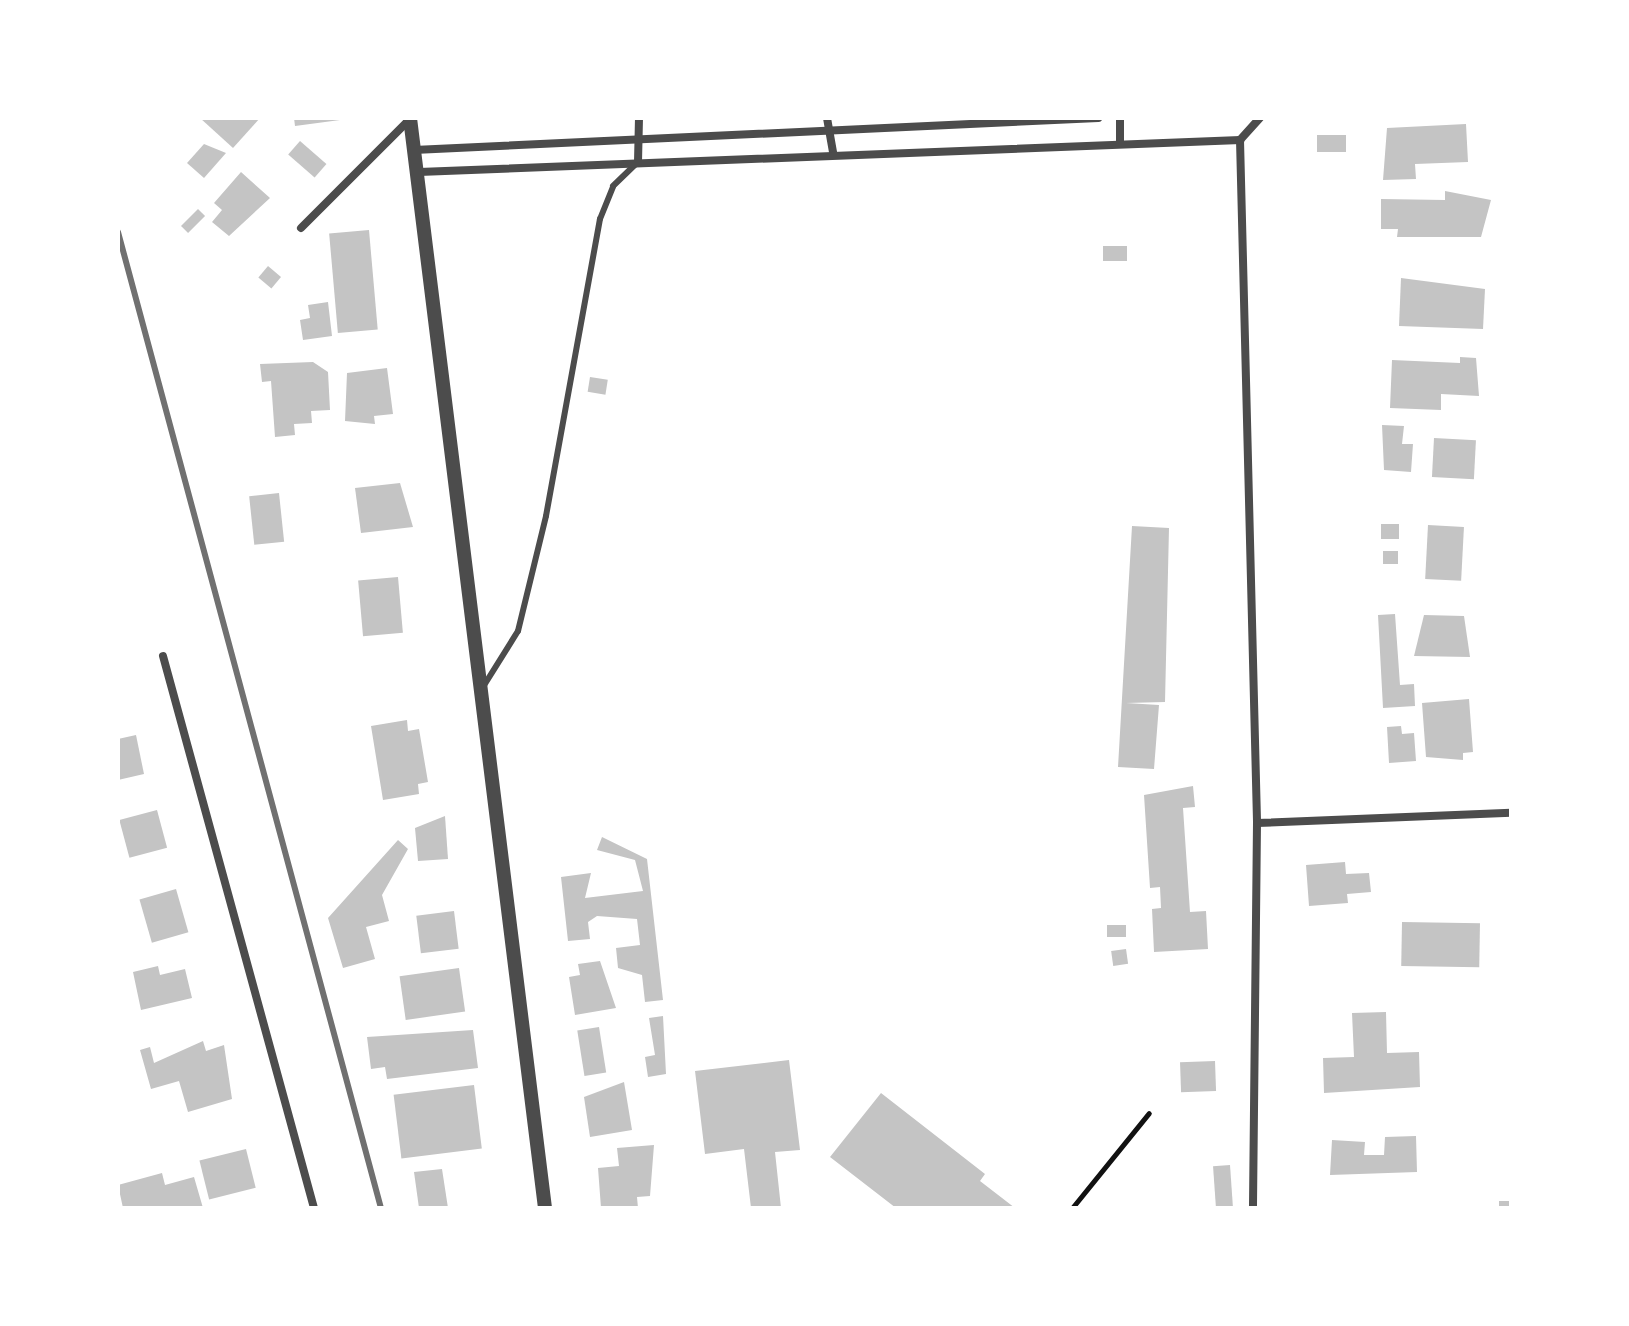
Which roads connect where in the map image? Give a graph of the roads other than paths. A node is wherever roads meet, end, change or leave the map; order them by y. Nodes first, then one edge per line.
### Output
1 (410, 118) edge
2 (639, 118) edge
3 (827, 118) edge
4 (1098, 118) edge
5 (1120, 118) edge
6 (1260, 118) edge
7 (827, 130) junction
8 (1240, 140) junction
9 (640, 142) junction
10 (1120, 144) junction
11 (414, 150) junction
12 (833, 152) junction
13 (638, 162) junction
14 (419, 172) junction
15 (301, 228) dead end
16 (163, 656) dead end
17 (479, 693) junction
18 (1511, 813) edge
19 (1257, 823) junction
20 (314, 1208) edge
21 (545, 1208) edge
22 (1253, 1208) edge

1 - 11 street
1 - 15 street
2 - 9 street
3 - 7 street
4 - 7 street
5 - 10 street
6 - 8 street
7 - 9 street
7 - 12 street
8 - 10 street
8 - 19 street
9 - 11 street
9 - 13 street
10 - 12 street
11 - 14 street
12 - 13 street
13 - 14 street
13 - 17 lane
14 - 17 street
16 - 20 street
17 - 21 street
18 - 19 street
19 - 22 street

